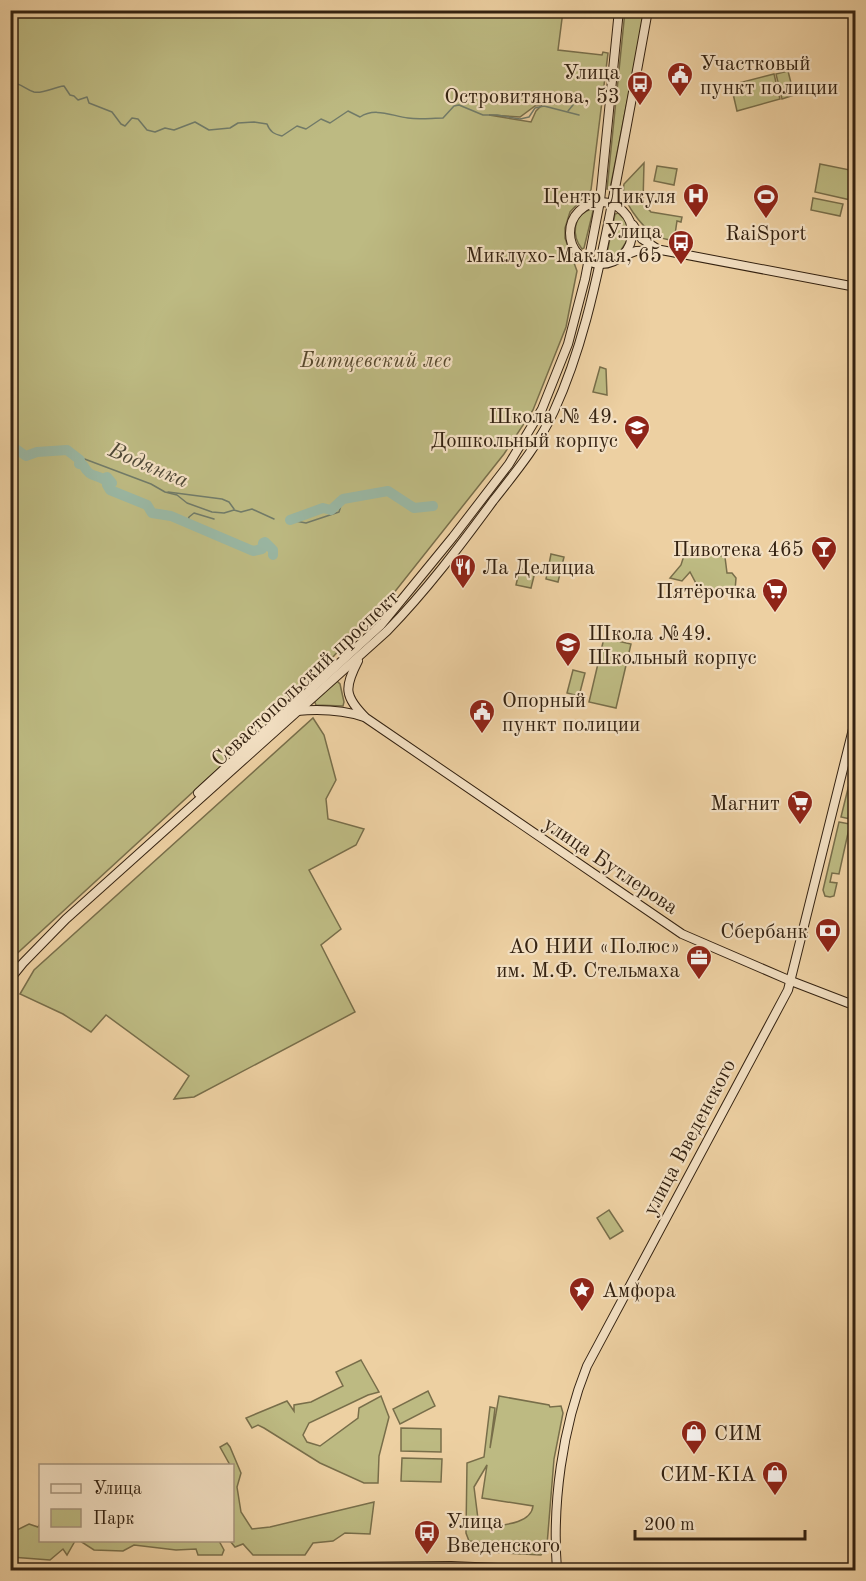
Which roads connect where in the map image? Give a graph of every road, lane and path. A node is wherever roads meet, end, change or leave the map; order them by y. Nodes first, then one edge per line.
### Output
1 (619, 10) edge
2 (648, 10) edge
3 (600, 201) junction
4 (612, 203) junction
5 (629, 219) junction
6 (661, 250) junction
7 (620, 257) junction
8 (588, 263) junction
9 (600, 265) junction
10 (855, 287) edge
11 (360, 657) junction
12 (297, 711) junction
13 (855, 717) edge
14 (366, 718) junction
15 (10, 971) edge
16 (10, 980) edge
17 (791, 981) junction
18 (855, 1005) edge
19 (10, 1570) edge
20 (543, 1570) edge
21 (557, 1570) edge

1 - 3 main road, Севастопольский проспект
2 - 4 main road, Севастопольский проспект
3 - 4 main road
3 - 8 main road, Севастопольский проспект
3 - 8 main road
4 - 5 main road
4 - 9 main road, Севастопольский проспект
5 - 6 main road
5 - 7 main road
6 - 7 main road
6 - 10 main road
7 - 9 main road
8 - 9 main road
8 - 15 main road, Севастопольский проспект
9 - 11 main road, Севастопольский проспект
11 - 12 main road, Севастопольский проспект
11 - 14 main road, улица Бутлерова
12 - 14 main road, улица Бутлерова
12 - 16 main road, Севастопольский проспект
13 - 17 main road, улица Введенского
14 - 17 main road, улица Бутлерова
17 - 18 main road, улица Бутлерова
17 - 21 main road, улица Введенского
19 - 20 main road

